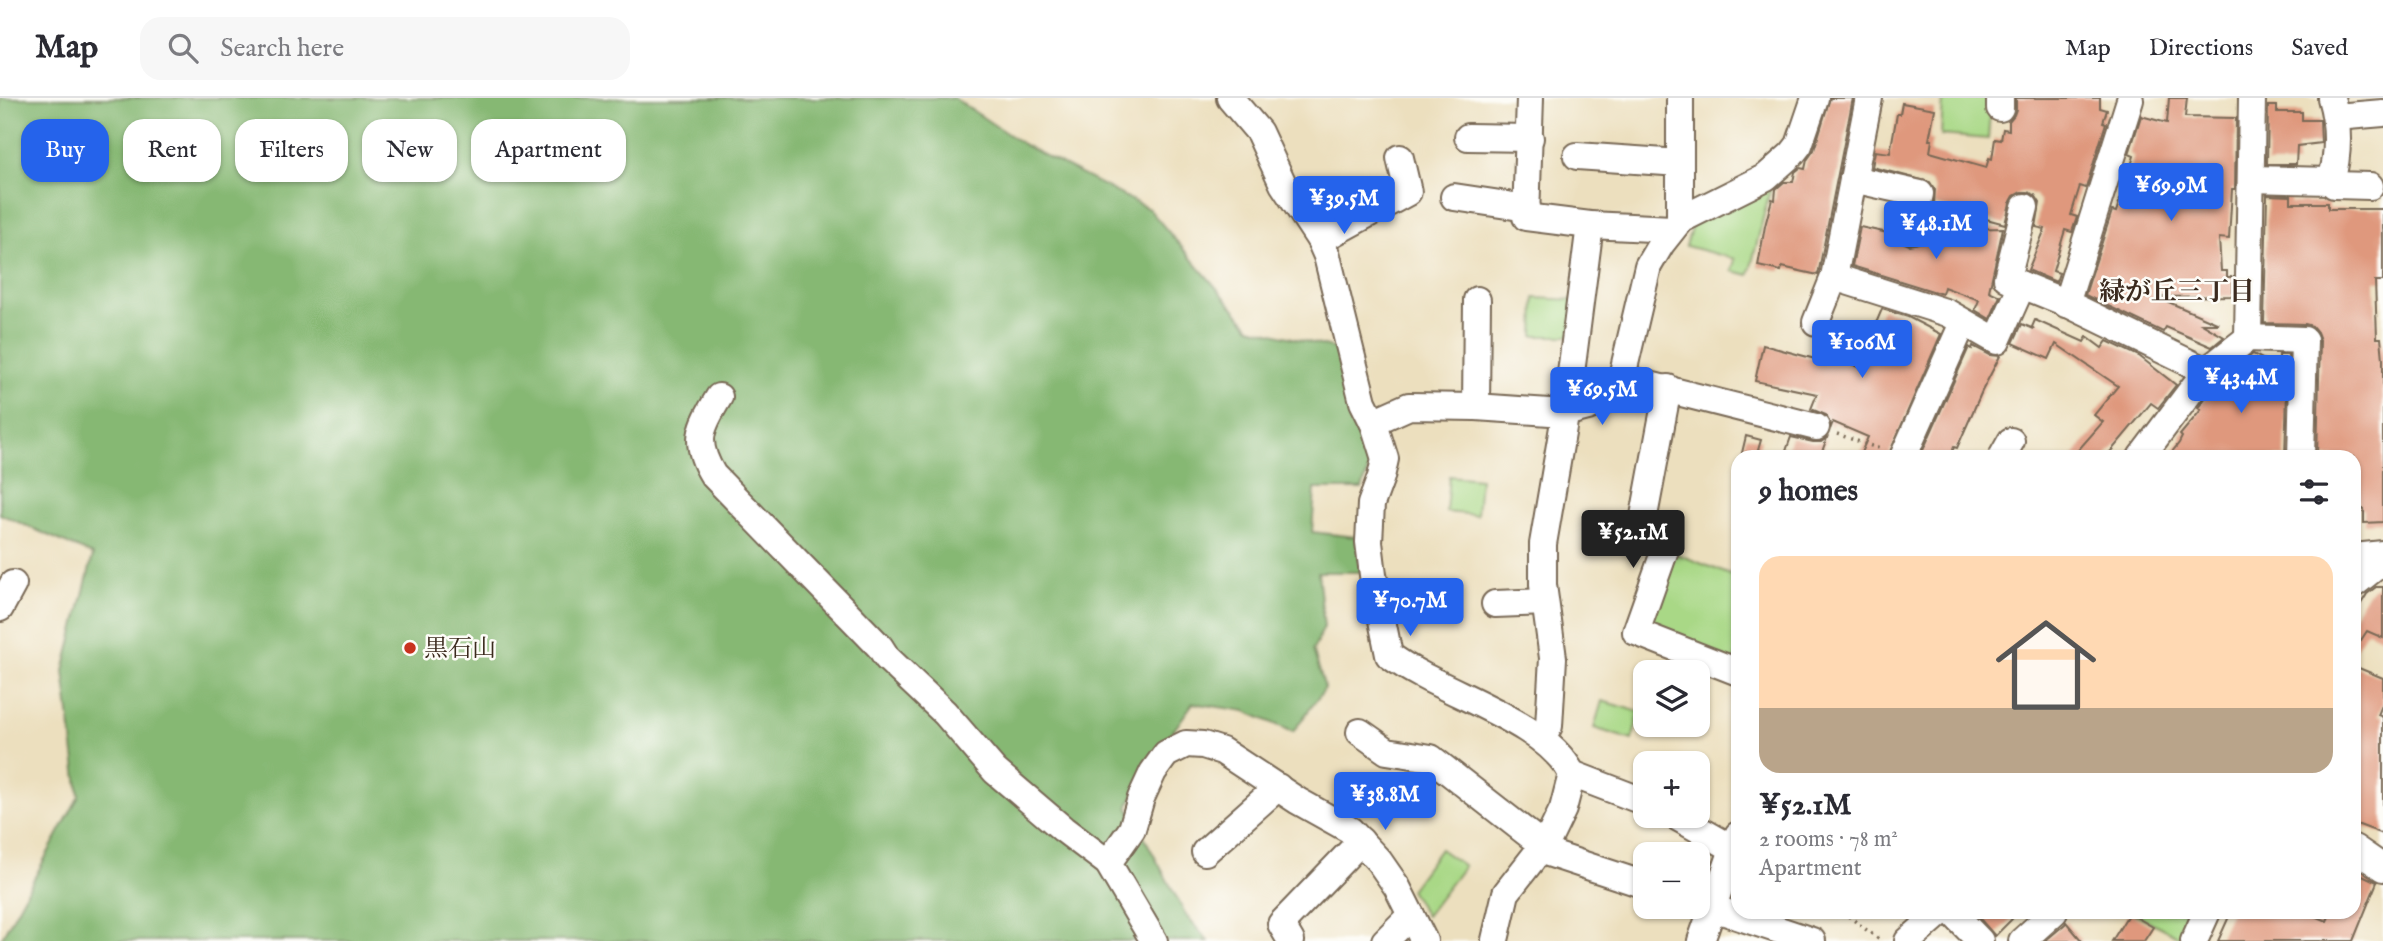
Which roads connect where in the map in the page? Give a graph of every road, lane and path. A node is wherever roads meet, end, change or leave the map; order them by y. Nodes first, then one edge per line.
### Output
1 (1230, 98) edge
2 (1530, 98) edge
3 (1680, 98) edge
4 (1815, 98) edge
5 (1869, 98) edge
6 (2252, 98) edge
7 (2130, 100) edge
8 (2334, 107) edge
9 (2383, 113) edge
10 (1468, 137) dead end
11 (1530, 138) junction
12 (1577, 156) dead end
13 (1400, 158) dead end
14 (1680, 163) junction
15 (1853, 179) junction
16 (2251, 179) junction
17 (2331, 181) junction
18 (2370, 186) dead end
19 (1454, 197) dead end
20 (2025, 207) dead end
21 (1527, 208) junction
22 (1676, 224) junction
23 (1590, 225) junction
24 (1912, 230) dead end
25 (1320, 240) junction
26 (1834, 277) junction
27 (2022, 285) junction
28 (1477, 300) dead end
29 (2066, 304) junction
30 (1816, 322) dead end
31 (1963, 323) junction
32 (2248, 338) junction
33 (2206, 370) junction
34 (1622, 378) junction
35 (1668, 388) junction
36 (719, 397) dead end
37 (1476, 407) junction
38 (1565, 413) junction
39 (1373, 422) junction
40 (1816, 427) joint
41 (1882, 450) edge
42 (1899, 450) edge
43 (2146, 450) edge
44 (2301, 450) edge
45 (2383, 554) edge
46 (2361, 556) edge
47 (2383, 561) edge
48 (2361, 578) edge
49 (13, 584) dead end
50 (1545, 601) junction
51 (1495, 604) dead end
52 (0, 608) edge
53 (1731, 668) edge
54 (1360, 732) dead end
55 (1542, 739) junction
56 (1572, 774) junction
57 (1278, 787) junction
58 (1633, 797) edge
59 (1704, 828) edge
60 (1731, 839) edge
61 (1361, 841) junction
62 (1731, 849) edge
63 (1539, 850) junction
64 (1205, 852) dead end
65 (2361, 853) edge
66 (1108, 863) junction
67 (2383, 868) edge
68 (1633, 881) edge
69 (1710, 893) edge
70 (1710, 907) edge
71 (1731, 914) edge
72 (1411, 915) junction
73 (1703, 919) edge
74 (1746, 919) edge
75 (1852, 919) edge
76 (1933, 919) edge
77 (1950, 919) edge
78 (2046, 919) edge
79 (2204, 919) edge
80 (1154, 941) edge
81 (1291, 941) edge
82 (1384, 941) edge
83 (1424, 941) edge
84 (1496, 941) edge
85 (1701, 941) edge
86 (1812, 941) edge
87 (1881, 941) edge
88 (1908, 941) edge
89 (1980, 941) edge
90 (2022, 941) edge
91 (2194, 941) edge

1 - 25 street
2 - 11 street
3 - 14 street
4 - 22 street
5 - 15 street
6 - 16 street
7 - 29 street
8 - 9 street
8 - 17 street
10 - 11 street
11 - 21 street
12 - 14 street
13 - 25 street
14 - 22 street
15 - 24 street
15 - 26 street
16 - 17 street
16 - 32 street
17 - 18 street
19 - 21 street
20 - 27 street
21 - 23 street
22 - 23 street
22 - 34 street
23 - 38 street
25 - 39 street
26 - 30 street
26 - 31 street
27 - 29 street
27 - 31 street
28 - 37 street
29 - 33 street
31 - 42 street
32 - 33 street
32 - 44 street
33 - 43 street
34 - 35 street
34 - 38 street
35 - 40 street
35 - 53 street
36 - 66 street
37 - 38 street
37 - 39 street
38 - 50 street
39 - 55 street
40 - 41 path
45 - 46 street
47 - 48 street
49 - 52 street
50 - 51 street
50 - 55 street
54 - 63 street
55 - 56 street
56 - 58 street
56 - 63 street
57 - 61 street
57 - 64 street
57 - 66 street
59 - 60 street
61 - 72 street
61 - 81 street
62 - 69 street
63 - 68 street
63 - 84 street
65 - 67 street
66 - 80 street
70 - 71 street
72 - 82 street
72 - 83 street
73 - 85 street
74 - 86 street
75 - 87 path
76 - 88 street
77 - 89 street
78 - 90 street
79 - 91 street

